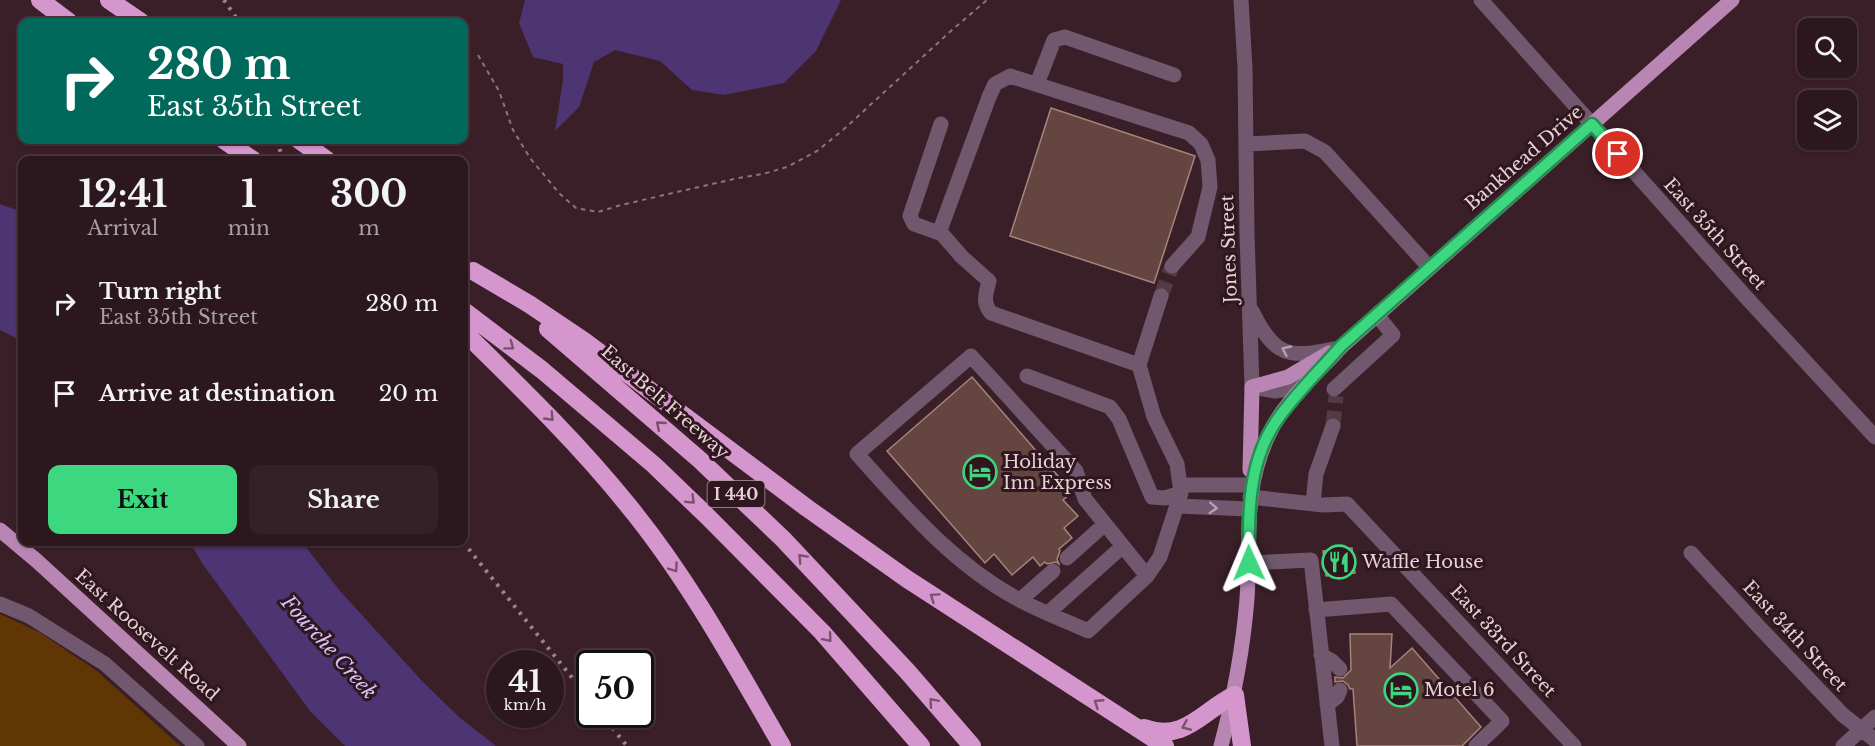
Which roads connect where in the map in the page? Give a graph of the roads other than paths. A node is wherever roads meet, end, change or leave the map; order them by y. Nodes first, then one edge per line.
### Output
1 (40, 0) edge
2 (1241, 0) edge
3 (1481, 0) edge
4 (1732, 0) edge
5 (113, 2) edge
6 (64, 18) edge
7 (135, 18) edge
8 (1174, 75) dead end
9 (1037, 84) junction
10 (941, 124) dead end
11 (1592, 124) junction
12 (230, 144) edge
13 (305, 144) edge
14 (1247, 144) junction
15 (247, 156) edge
16 (321, 156) edge
17 (939, 233) junction
18 (1172, 266) tunnel mouth
19 (468, 267) edge
20 (1429, 267) junction
21 (1161, 296) tunnel mouth
22 (1250, 308) junction
23 (468, 314) edge
24 (1377, 315) junction
25 (468, 336) edge
26 (1341, 346) junction
27 (1139, 365) junction
28 (1320, 370) junction
29 (1027, 376) dead end
30 (1305, 386) junction
31 (1252, 387) junction
32 (1333, 426) tunnel mouth
33 (1875, 437) edge
34 (1179, 495) junction
35 (1249, 497) junction
36 (1313, 503) junction
37 (1105, 524) junction
38 (0, 530) edge
39 (18, 545) edge
40 (19, 546) edge
41 (1123, 546) junction
42 (1691, 553) dead end
43 (1067, 558) dead end
44 (1249, 563) junction
45 (1053, 571) dead end
46 (1147, 576) junction
47 (1020, 600) junction
48 (0, 604) edge
49 (1316, 610) junction
50 (1048, 613) junction
51 (1321, 655) junction
52 (1340, 669) dead end
53 (1340, 690) dead end
54 (1235, 695) junction
55 (1327, 705) junction
56 (1875, 717) edge
57 (1127, 721) junction
58 (1861, 729) junction
59 (1875, 740) edge
60 (197, 746) edge
61 (239, 746) edge
62 (782, 746) edge
63 (921, 746) edge
64 (972, 746) edge
65 (1165, 746) edge
66 (1221, 746) edge
67 (1242, 746) edge
68 (1332, 746) edge
69 (1476, 746) edge
70 (1574, 746) edge
71 (1843, 746) edge

1 - 6 highway
2 - 14 street, Jones Street
3 - 11 street, East 35th Street
4 - 11 main road, Bankhead Drive
5 - 7 highway
8 - 9 street
9 - 17 street
9 - 18 street
10 - 17 street
11 - 20 main road, Bankhead Drive
11 - 33 street, East 35th Street
12 - 15 highway
13 - 16 highway
14 - 20 street
14 - 22 street, Jones Street
17 - 27 street
57 -> 19 highway
64 -> 19 highway, East Belt Freeway / I 440
20 - 24 main road, Bankhead Drive
21 - 27 street
26 -> 22 street
22 - 31 street, Jones Street
23 -> 63 highway, I 440
24 - 26 main road, Bankhead Drive
24 - 28 street
25 -> 62 highway
26 - 28 main road, Bankhead Drive
26 - 31 main road, Bankhead Drive
27 - 34 street
28 - 30 main road, Bankhead Drive
29 - 34 street
30 - 31 street
30 - 35 main road, Bankhead Drive
31 - 35 main road, Jones Street
32 - 36 street
34 - 35 street
34 -> 35 street
34 - 46 street
35 - 36 street, East 33rd Street
35 - 44 main road, Bankhead Drive
36 - 70 street, East 33rd Street
37 - 41 street
37 - 43 street
37 - 47 street
38 - 39 main road, East Roosevelt Road
40 - 61 main road, East Roosevelt Road
41 - 46 street
41 - 50 street
42 - 58 street, East 34th Street
44 - 49 street
44 - 54 main road, Bankhead Drive
45 - 47 street
46 - 50 street
47 - 50 street
48 - 60 street
49 - 51 street
49 - 69 street
51 - 52 street
51 - 55 street
53 - 55 street
54 -> 57 highway
54 - 66 main road, Bankhead Drive
54 - 67 highway
55 - 68 street
56 - 58 street
57 - 65 highway
58 - 59 street, East 34th Street
58 - 71 street

